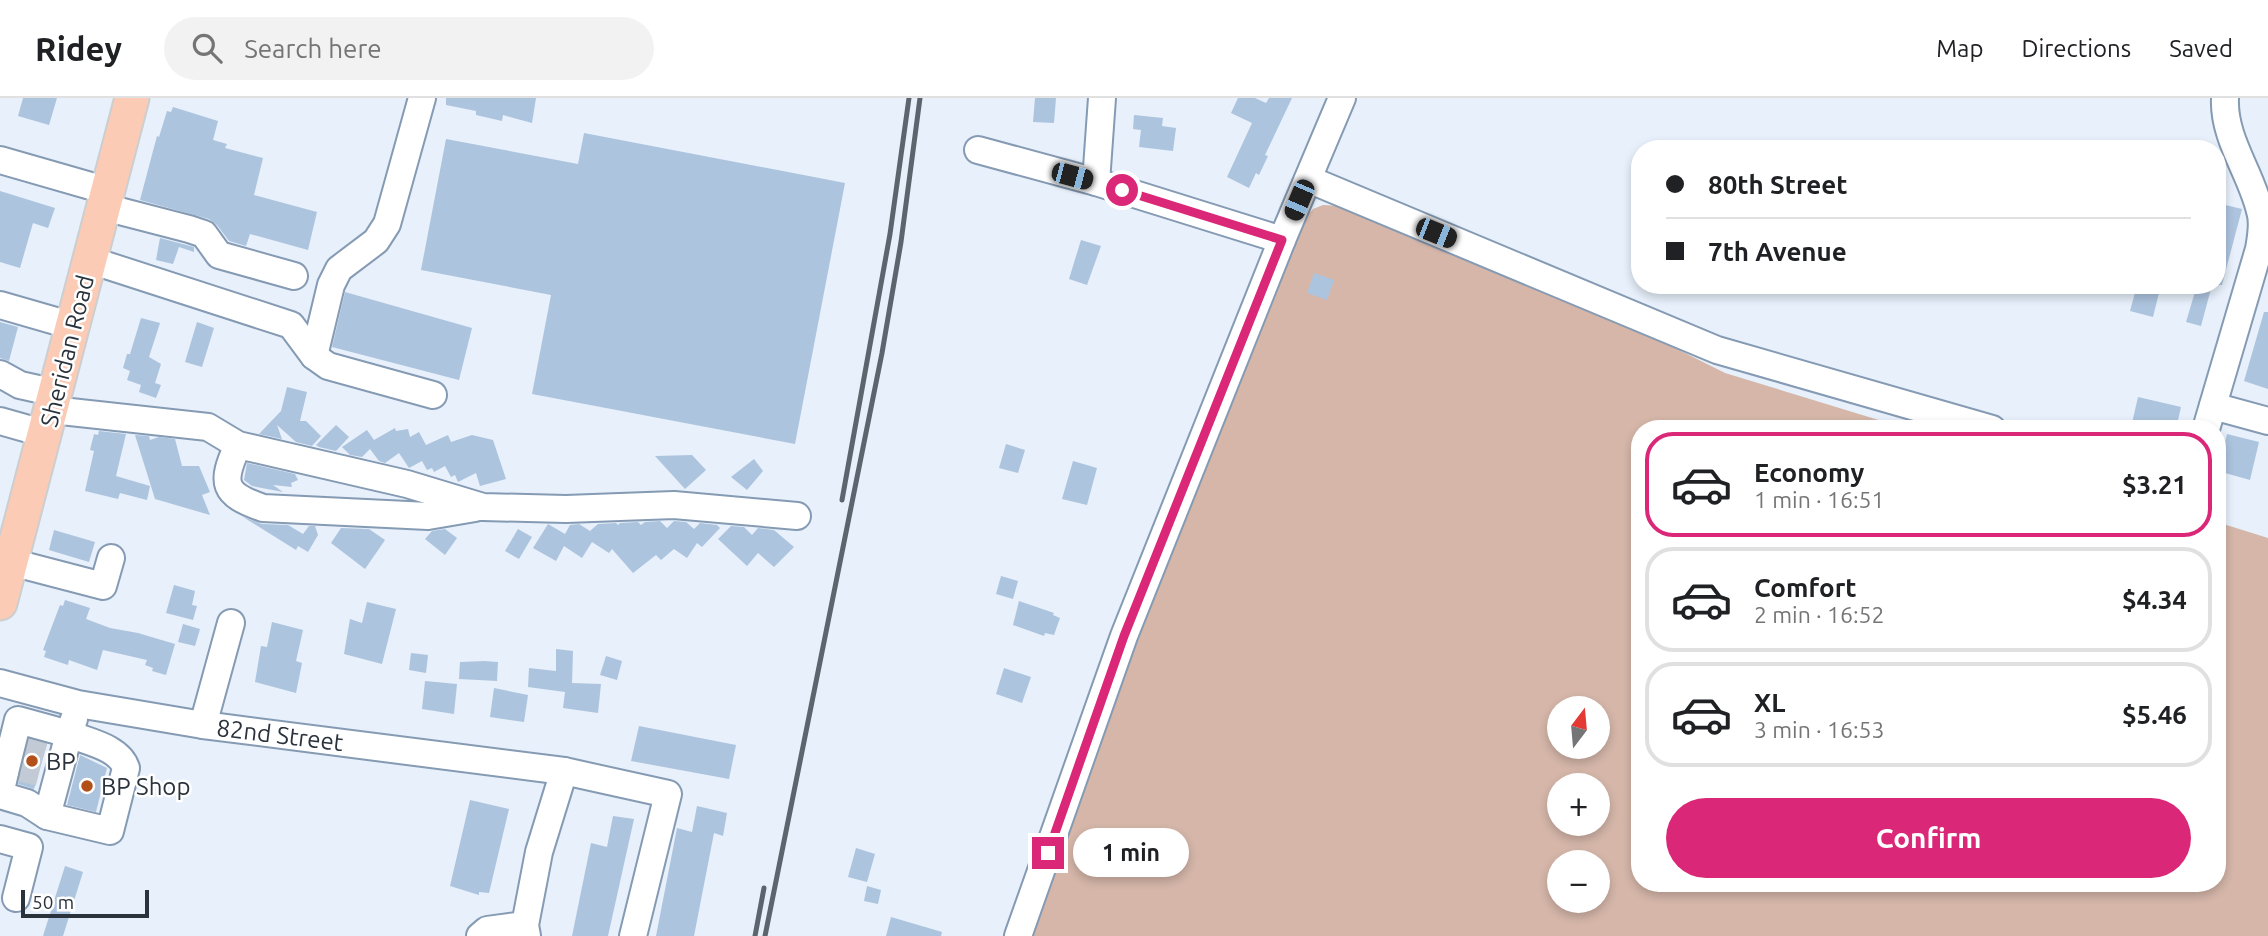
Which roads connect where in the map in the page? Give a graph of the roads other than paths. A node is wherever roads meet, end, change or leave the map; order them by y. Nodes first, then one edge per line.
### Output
1 (132, 98) edge
2 (422, 98) edge
3 (1102, 98) edge
4 (1342, 98) edge
5 (2225, 98) edge
6 (978, 150) dead end
7 (0, 160) edge
8 (1308, 179) junction
9 (1096, 182) junction
10 (106, 199) junction
11 (1282, 240) junction
12 (90, 260) junction
13 (294, 276) dead end
14 (0, 305) edge
15 (73, 326) junction
16 (314, 356) junction
17 (0, 374) edge
18 (433, 395) dead end
19 (51, 413) junction
20 (2209, 417) edge
21 (1961, 420) edge
22 (0, 421) edge
23 (2268, 421) edge
24 (238, 445) junction
25 (483, 507) junction
26 (797, 516) dead end
27 (111, 558) dead end
28 (11, 562) junction
29 (0, 603) edge
30 (231, 623) dead end
31 (0, 682) edge
32 (78, 704) junction
33 (203, 725) junction
34 (31, 761) edge
35 (564, 771) junction
36 (47, 816) junction
37 (0, 839) edge
38 (16, 898) dead end
39 (526, 930) edge
40 (480, 936) edge
41 (633, 936) edge
42 (1018, 936) edge

1 - 10 main road, Sheridan Road
2 - 16 street
3 - 9 street
4 - 8 street
5 - 20 street
6 - 9 street
7 - 10 street
8 - 11 street
8 - 21 street
9 - 11 street
10 - 12 main road, Sheridan Road
10 - 13 street
11 - 42 street
12 - 15 main road, Sheridan Road
12 - 16 street
14 - 15 street
15 - 19 main road, Sheridan Road
16 - 18 street
17 - 19 street
19 - 22 street
19 - 24 street
19 - 28 main road, Sheridan Road
20 - 23 street
24 - 25 street
24 - 25 street
25 - 26 street
27 - 28 street
28 - 29 main road, Sheridan Road
30 - 33 street
31 - 32 street, 82nd Street
32 - 33 street, 82nd Street
32 - 34 street
33 - 35 street, 82nd Street
34 - 36 street
34 - 36 street
34 - 36 street
35 - 39 street
35 - 41 street, 82nd Street
37 - 38 street
39 - 40 street

